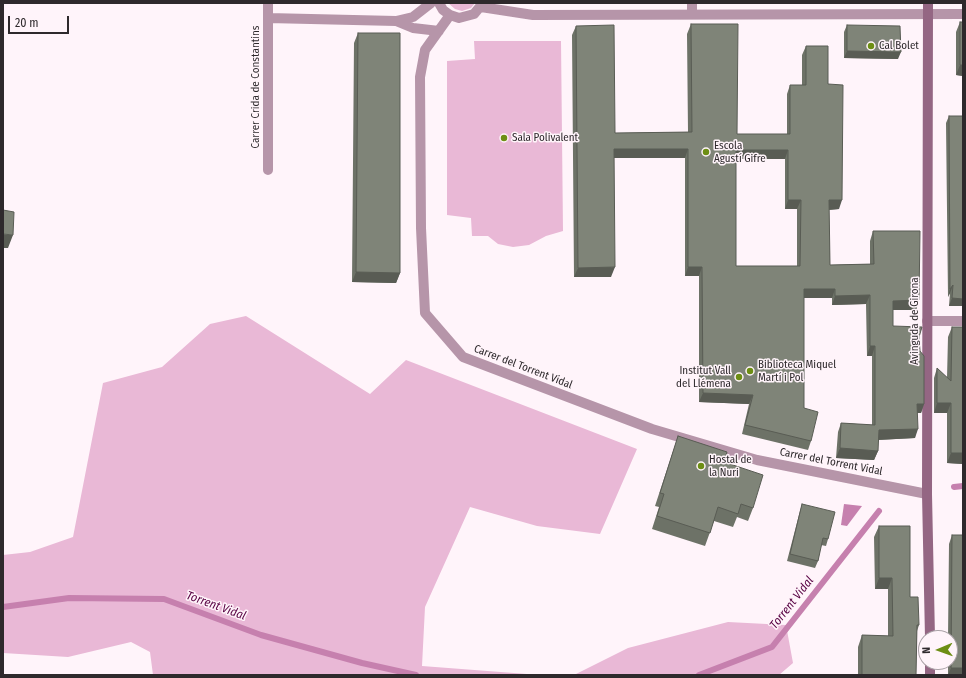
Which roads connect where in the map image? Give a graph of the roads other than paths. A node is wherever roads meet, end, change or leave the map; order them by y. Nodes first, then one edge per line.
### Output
1 (268, 3) edge
2 (431, 3) edge
3 (439, 3) edge
4 (692, 3) edge
5 (928, 3) edge
6 (482, 5) edge
7 (692, 14) junction
8 (963, 14) edge
9 (450, 15) junction
10 (928, 15) junction
11 (268, 18) junction
12 (396, 21) junction
13 (439, 31) junction
14 (268, 170) dead end
15 (927, 321) junction
16 (963, 321) edge
17 (927, 494) junction
18 (930, 630) edge

1 - 11 street, Carrer Crida de Constantins
2 - 12 street
3 - 9 street
4 - 7 street
5 - 10 main road, Avinguda de Girona
6 - 7 street
6 - 9 street
7 - 10 street
8 - 10 street
9 - 13 street, Carrer del Torrent Vidal
10 - 15 main road, Avinguda de Girona
11 - 12 street
11 - 14 street, Carrer Crida de Constantins
12 - 13 street
13 - 17 street, Carrer del Torrent Vidal
15 - 16 street
15 - 17 main road, Avinguda de Girona
17 - 18 main road, Avinguda de Girona

